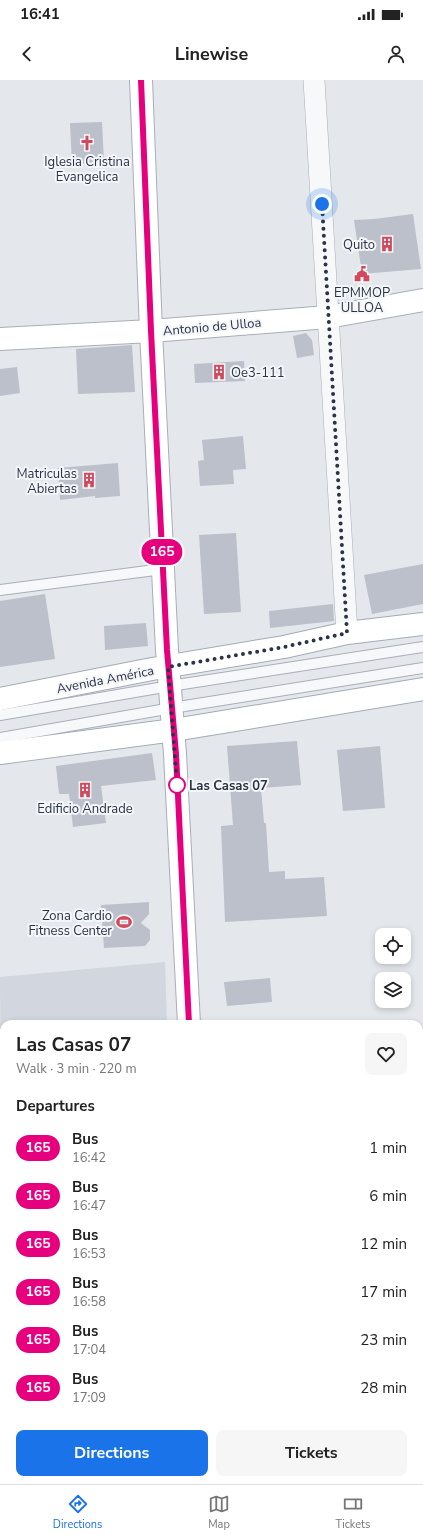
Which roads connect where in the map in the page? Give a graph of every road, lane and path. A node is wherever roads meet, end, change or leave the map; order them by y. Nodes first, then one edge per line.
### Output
1 (141, 80) edge
2 (314, 80) edge
3 (423, 300) edge
4 (328, 317) junction
5 (151, 331) junction
6 (0, 339) edge
7 (163, 569) junction
8 (0, 590) edge
9 (423, 624) edge
10 (347, 633) junction
11 (423, 647) edge
12 (423, 668) edge
13 (169, 676) junction
14 (423, 688) edge
15 (0, 699) edge
16 (172, 708) junction
17 (0, 715) edge
18 (174, 730) junction
19 (0, 738) edge
20 (0, 753) edge
21 (189, 1020) edge

1 - 5 street
2 - 4 street
3 - 4 street, Antonio de Ulloa
4 - 5 street, Antonio de Ulloa
4 - 10 street
5 - 6 street, Antonio de Ulloa
5 - 7 street
7 - 8 lane
7 - 13 street
9 - 10 street, Avenida América
10 - 13 street, Avenida América
11 - 13 lane
12 - 16 lane
13 - 15 street, Avenida América
13 - 16 street
13 - 17 lane
14 - 18 street
16 - 18 street
16 - 19 lane
18 - 20 street
18 - 21 street

